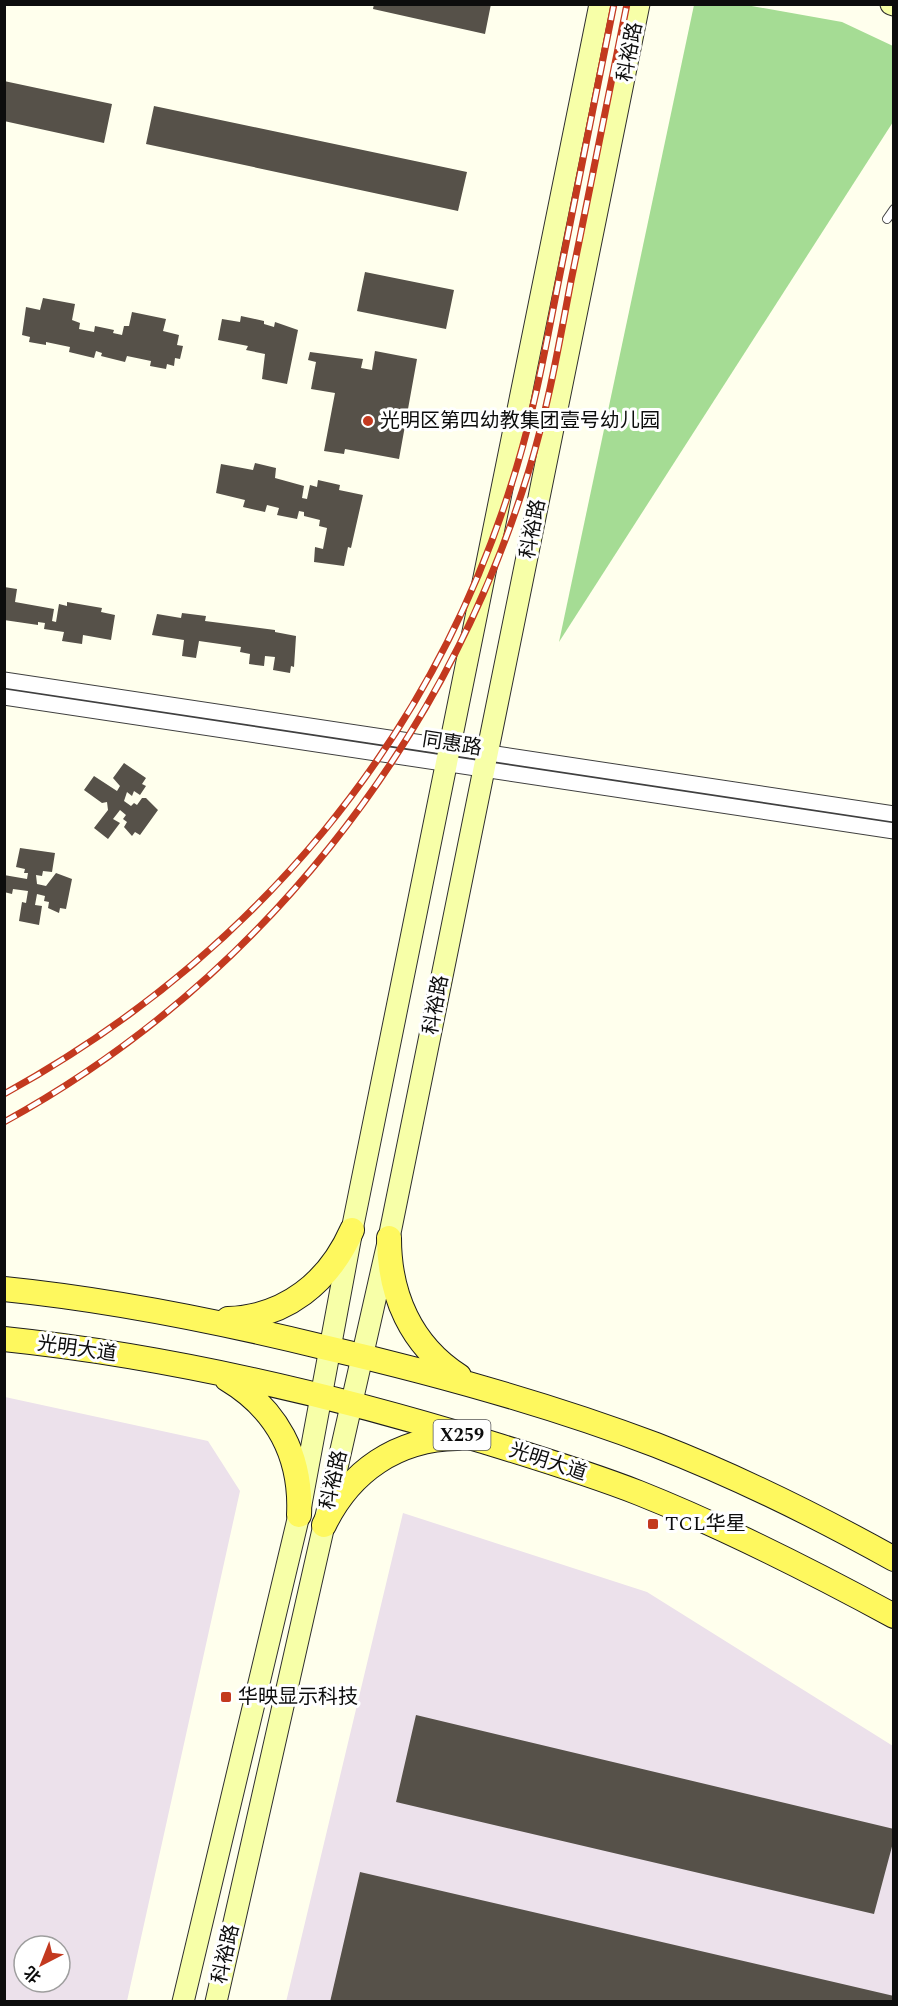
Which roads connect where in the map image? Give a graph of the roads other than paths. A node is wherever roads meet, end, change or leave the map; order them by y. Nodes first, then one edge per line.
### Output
1 (600, 4) edge
2 (639, 4) edge
3 (894, 208) edge
4 (886, 219) dead end
5 (4, 680) edge
6 (4, 697) edge
7 (448, 756) junction
8 (486, 761) junction
9 (894, 814) edge
10 (894, 831) edge
11 (352, 1230) junction
12 (389, 1239) junction
13 (4, 1289) edge
14 (204, 1318) junction
15 (4, 1339) edge
16 (330, 1348) junction
17 (362, 1356) junction
18 (195, 1368) junction
19 (490, 1390) junction
20 (321, 1394) junction
21 (352, 1402) junction
22 (478, 1440) junction
23 (299, 1515) junction
24 (324, 1525) junction
25 (894, 1559) edge
26 (894, 1616) edge
27 (183, 2001) edge
28 (216, 2001) edge

1 - 7 main road, 科裕路
2 - 8 main road, 科裕路
3 - 4 lane
5 - 7 street, 同惠路
6 - 7 street, 同惠路
7 - 8 street, 同惠路
7 - 11 main road, 科裕路
8 - 9 street, 同惠路
8 - 10 street, 同惠路
8 - 12 main road, 科裕路
11 - 14 main road
11 - 16 main road, 科裕路
12 - 17 main road, 科裕路
12 - 19 main road
13 - 14 main road, X259
14 - 16 main road, X259
15 - 18 main road, 光明大道 / X259
16 - 17 main road, X259
16 - 20 main road, 科裕路
17 - 19 main road, X259
17 - 21 main road, 科裕路
18 - 20 main road, 光明大道 / X259
18 - 23 main road
19 - 25 main road, X259
20 - 21 main road, 光明大道 / X259
20 - 23 main road, 科裕路
21 - 22 main road, 光明大道 / X259
21 - 24 main road, 科裕路
22 - 24 main road
22 - 26 main road, 光明大道 / X259
23 - 27 main road, 科裕路
24 - 28 main road, 科裕路

